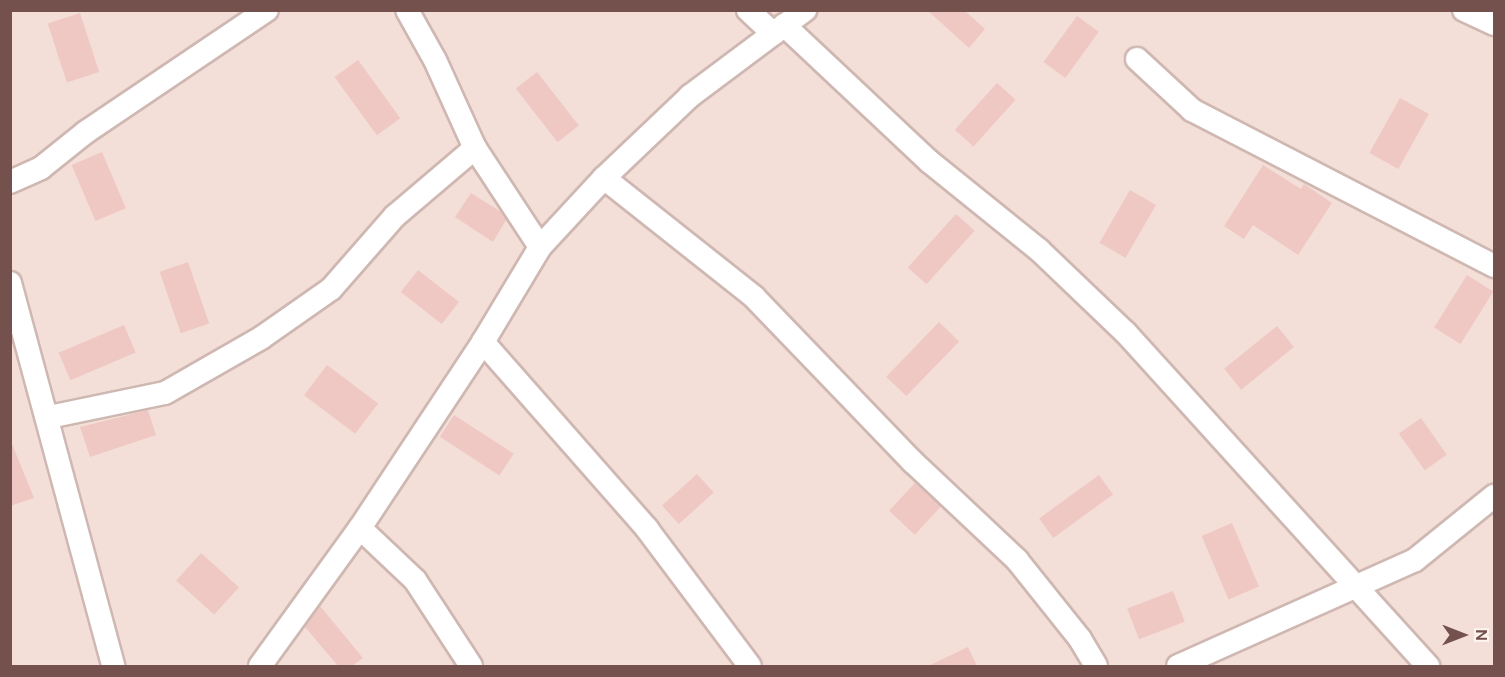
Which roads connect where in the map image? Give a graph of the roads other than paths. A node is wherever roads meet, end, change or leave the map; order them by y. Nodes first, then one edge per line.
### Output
1 (267, 10) edge
2 (407, 10) edge
3 (748, 10) edge
4 (805, 10) edge
5 (1464, 10) edge
6 (1494, 24) edge
7 (779, 30) junction
8 (1137, 59) dead end
9 (475, 148) junction
10 (604, 178) junction
11 (10, 182) edge
12 (540, 247) junction
13 (1494, 266) edge
14 (10, 283) edge
15 (483, 342) junction
16 (49, 417) junction
17 (1494, 496) edge
18 (360, 528) junction
19 (1358, 587) junction
20 (113, 666) edge
21 (260, 666) edge
22 (471, 666) edge
23 (750, 666) edge
24 (1096, 666) edge
25 (1178, 666) edge
26 (1428, 666) edge

1 - 11 street
2 - 9 street
3 - 7 street
4 - 7 street
5 - 6 street
7 - 10 street
7 - 19 street
8 - 13 street
9 - 12 street
9 - 16 street
10 - 12 street
10 - 24 street
12 - 15 street
14 - 16 street
15 - 18 street
15 - 23 street
16 - 20 street
17 - 19 street
18 - 21 street
18 - 22 street
19 - 25 street
19 - 26 street

